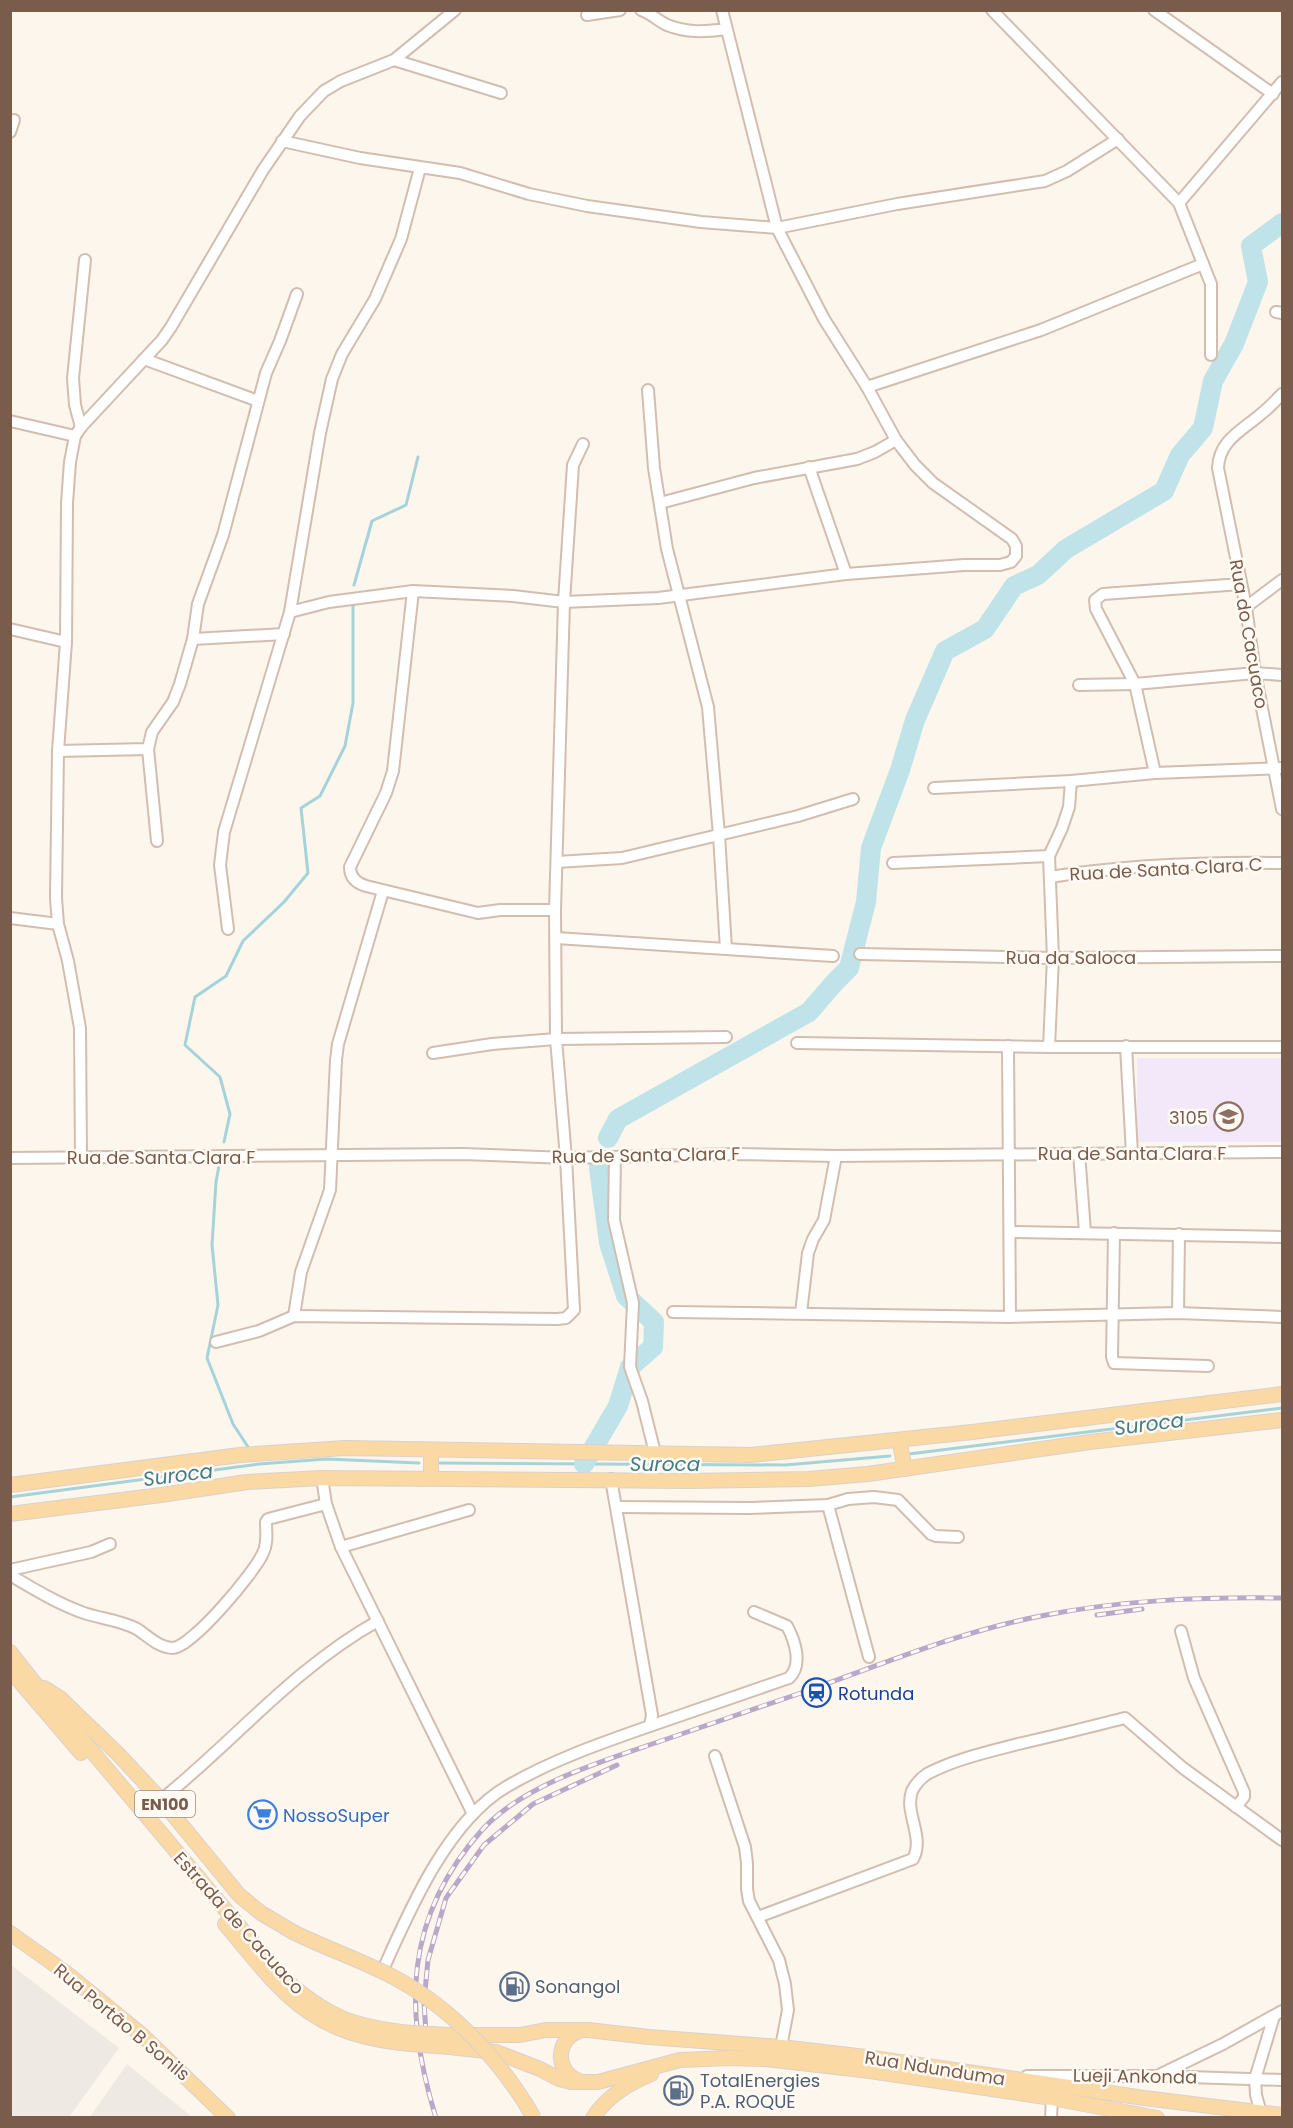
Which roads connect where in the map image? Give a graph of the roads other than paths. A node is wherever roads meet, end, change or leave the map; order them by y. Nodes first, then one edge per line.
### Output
1 (455, 10) edge
2 (620, 10) edge
3 (641, 10) edge
4 (722, 10) edge
5 (992, 10) edge
6 (1154, 10) edge
7 (587, 15) dead end
8 (726, 29) junction
9 (394, 60) junction
10 (1282, 82) edge
11 (501, 93) dead end
12 (1273, 94) junction
13 (14, 120) dead end
14 (10, 132) edge
15 (1118, 139) junction
16 (282, 141) junction
17 (420, 168) junction
18 (1179, 202) junction
19 (777, 228) junction
20 (84, 260) dead end
21 (1203, 264) junction
22 (297, 294) dead end
23 (1211, 355) dead end
24 (144, 359) junction
25 (867, 387) junction
26 (648, 390) dead end
27 (1282, 394) edge
28 (258, 401) junction
29 (10, 421) edge
30 (78, 431) junction
31 (896, 440) junction
32 (583, 444) dead end
33 (809, 467) junction
34 (660, 503) junction
35 (846, 574) junction
36 (1282, 580) edge
37 (1241, 584) junction
38 (413, 591) junction
39 (678, 596) junction
40 (564, 602) junction
41 (1246, 607) junction
42 (290, 612) junction
43 (10, 630) edge
44 (284, 634) junction
45 (193, 639) junction
46 (66, 642) junction
47 (1255, 673) junction
48 (1282, 675) edge
49 (1134, 684) junction
50 (1079, 685) dead end
51 (148, 749) junction
52 (58, 751) junction
53 (1278, 768) edge
54 (1155, 773) junction
55 (1071, 781) junction
56 (934, 788) dead end
57 (853, 799) dead end
58 (1282, 809) edge
59 (719, 835) junction
60 (157, 841) dead end
61 (1049, 856) junction
62 (557, 862) junction
63 (1282, 862) edge
64 (893, 863) dead end
65 (1050, 877) junction
66 (383, 891) junction
67 (555, 910) junction
68 (10, 918) edge
69 (58, 924) junction
70 (228, 929) dead end
71 (556, 938) junction
72 (726, 949) junction
73 (860, 954) dead end
74 (833, 956) dead end
75 (1282, 956) edge
76 (1053, 958) junction
77 (726, 1036) dead end
78 (556, 1039) junction
79 (797, 1043) dead end
80 (1008, 1046) junction
81 (1126, 1046) junction
82 (1049, 1047) junction
83 (1282, 1047) edge
84 (433, 1053) dead end
85 (1282, 1152) edge
86 (1079, 1153) junction
87 (1132, 1154) junction
88 (1010, 1155) junction
89 (332, 1156) junction
90 (615, 1156) junction
91 (836, 1156) junction
92 (10, 1158) edge
93 (81, 1158) junction
94 (566, 1158) junction
95 (1011, 1232) junction
96 (1085, 1232) junction
97 (1114, 1233) junction
98 (1179, 1234) junction
99 (1282, 1237) edge
100 (673, 1312) dead end
101 (801, 1313) junction
102 (1178, 1313) junction
103 (1113, 1315) junction
104 (294, 1316) junction
105 (1010, 1317) junction
106 (1282, 1317) edge
107 (216, 1342) dead end
108 (1208, 1366) dead end
109 (1282, 1394) edge
110 (1282, 1420) edge
111 (899, 1440) junction
112 (431, 1450) junction
113 (655, 1454) junction
114 (905, 1469) junction
115 (322, 1478) junction
116 (431, 1478) junction
117 (611, 1479) junction
118 (10, 1485) edge
119 (326, 1504) junction
120 (828, 1505) junction
121 (617, 1507) junction
122 (469, 1510) dead end
123 (10, 1514) edge
124 (958, 1537) dead end
125 (110, 1544) dead end
126 (341, 1546) junction
127 (10, 1570) edge
128 (10, 1575) edge
129 (754, 1611) dead end
130 (378, 1621) junction
131 (1181, 1631) dead end
132 (10, 1652) edge
133 (869, 1657) dead end
134 (10, 1670) edge
135 (32, 1680) junction
136 (650, 1726) junction
137 (715, 1756) dead end
138 (161, 1800) junction
139 (1236, 1807) junction
140 (473, 1814) junction
141 (1282, 1840) edge
142 (758, 1917) junction
143 (10, 1933) edge
144 (382, 1972) junction
145 (1278, 2013) edge
146 (588, 2030) junction
147 (411, 2038) junction
148 (449, 2041) junction
149 (781, 2047) junction
150 (702, 2058) junction
151 (988, 2076) junction
152 (1158, 2076) junction
153 (1255, 2079) junction
154 (1282, 2080) edge
155 (584, 2083) junction
156 (1052, 2098) junction
157 (1261, 2113) junction
158 (1282, 2115) edge
159 (228, 2118) edge
160 (534, 2118) edge
161 (593, 2118) edge
162 (1051, 2118) edge
163 (1157, 2118) edge

1 - 9 street
2 - 7 street
3 - 8 street
4 - 8 street
5 - 15 street
6 - 12 street
8 - 19 street
9 - 11 street
9 - 16 street
10 - 12 street
12 - 18 street
13 - 14 street
15 - 18 street
15 - 19 street
16 - 17 street
16 - 24 street
17 - 19 street
17 - 42 street
18 - 21 street
19 - 25 street
20 - 30 street
21 - 23 street
21 - 25 street
22 - 28 street
24 - 28 street
24 - 30 street
25 - 31 street
26 - 34 street
27 - 37 street, Rua do Cacuaco
28 - 45 street
29 - 30 street
30 - 46 street
31 - 33 street
31 - 35 street
32 - 40 street
33 - 34 street
33 - 35 street
34 - 39 street
35 - 39 street
36 - 41 street
37 - 41 street, Rua do Cacuaco
37 - 49 street
38 - 40 street
38 - 42 street
38 - 66 street
39 - 40 street
39 - 59 street
40 - 62 street
41 - 47 street, Rua do Cacuaco
42 - 44 street
43 - 46 street
44 - 45 street
44 - 70 street
45 - 51 street
46 - 52 street
47 - 48 street
47 - 49 street
47 - 53 street, Rua do Cacuaco
49 - 50 street
49 - 54 street
51 - 52 street
51 - 60 street
52 - 69 street
53 - 54 street
53 - 58 street, Rua do Cacuaco
54 - 55 street
55 - 56 street
55 - 61 street
57 - 59 street
59 - 62 street
59 - 72 street
61 - 64 street, Rua de Santa Clara C
61 - 65 street
62 - 67 street
63 - 65 street, Rua de Santa Clara C
65 - 76 street
66 - 67 street
66 - 89 street
67 - 71 street
68 - 69 street
69 - 93 street
71 - 72 street
71 - 78 street
72 - 74 street
73 - 76 street, Rua da Saloca
75 - 76 street, Rua da Saloca
76 - 82 street
77 - 78 street
78 - 84 street
78 - 94 street
79 - 80 street
80 - 82 street
80 - 88 street
81 - 82 street
81 - 83 street
81 - 87 street
85 - 87 street, Rua de Santa Clara F
86 - 87 street, Rua de Santa Clara F
86 - 88 street, Rua de Santa Clara F
86 - 96 street
88 - 91 street, Rua de Santa Clara F
88 - 95 street
89 - 93 street, Rua de Santa Clara F
89 - 94 street, Rua de Santa Clara F
89 - 104 street
90 - 91 street, Rua de Santa Clara F
90 - 94 street, Rua de Santa Clara F
90 - 113 street
91 - 101 street
92 - 93 street, Rua de Santa Clara F
94 - 104 street
95 - 96 street
95 - 105 street
96 - 97 street
97 - 98 street
97 - 103 street
98 - 99 street
98 - 102 street
100 - 101 street
101 - 105 street
102 - 103 street
102 - 106 street
103 - 105 street
103 - 108 street
104 - 107 street
109 - 111 main road
110 - 114 main road
111 - 113 main road
111 - 114 main road
112 - 113 main road
112 - 116 main road
112 - 118 main road
114 - 117 main road
115 - 116 main road
115 - 119 street
115 - 123 main road
116 - 117 main road
117 - 121 street
119 - 126 street
119 - 128 street
120 - 121 street
120 - 124 street
120 - 133 street
121 - 136 street
122 - 126 street
125 - 127 street
126 - 130 street
129 - 136 street
130 - 138 street
130 - 140 street
131 - 139 street
132 - 135 main road, Estrada de Cacuaco / EN100
134 - 147 main road, Estrada de Cacuaco
135 - 138 main road, EN100
135 - 147 main road, Estrada de Cacuaco
136 - 140 street
137 - 142 street
138 - 144 main road, EN100, bridge
139 - 141 street
139 - 142 street
140 - 144 street
142 - 149 street
143 - 159 main road, Rua Portão B Sonils
144 - 160 main road, EN100, bridge
145 - 152 street
145 - 153 street
146 - 148 main road, Estrada de Cacuaco
146 - 149 main road, Rua Ndunduma
146 - 155 main road
147 - 148 main road, Estrada de Cacuaco, bridge
148 - 155 main road, Estrada de Cacuaco
149 - 151 main road, Rua Ndunduma
150 - 155 main road, Rua Ndunduma
150 - 156 main road, Rua Ndunduma
150 - 161 main road
151 - 152 street, Lueji Ankonda
151 - 157 main road, Rua Ndunduma
152 - 153 street, Lueji Ankonda
153 - 154 street, Lueji Ankonda
153 - 157 street
156 - 162 street
156 - 163 main road, Rua Ndunduma
157 - 158 main road, Rua Ndunduma

